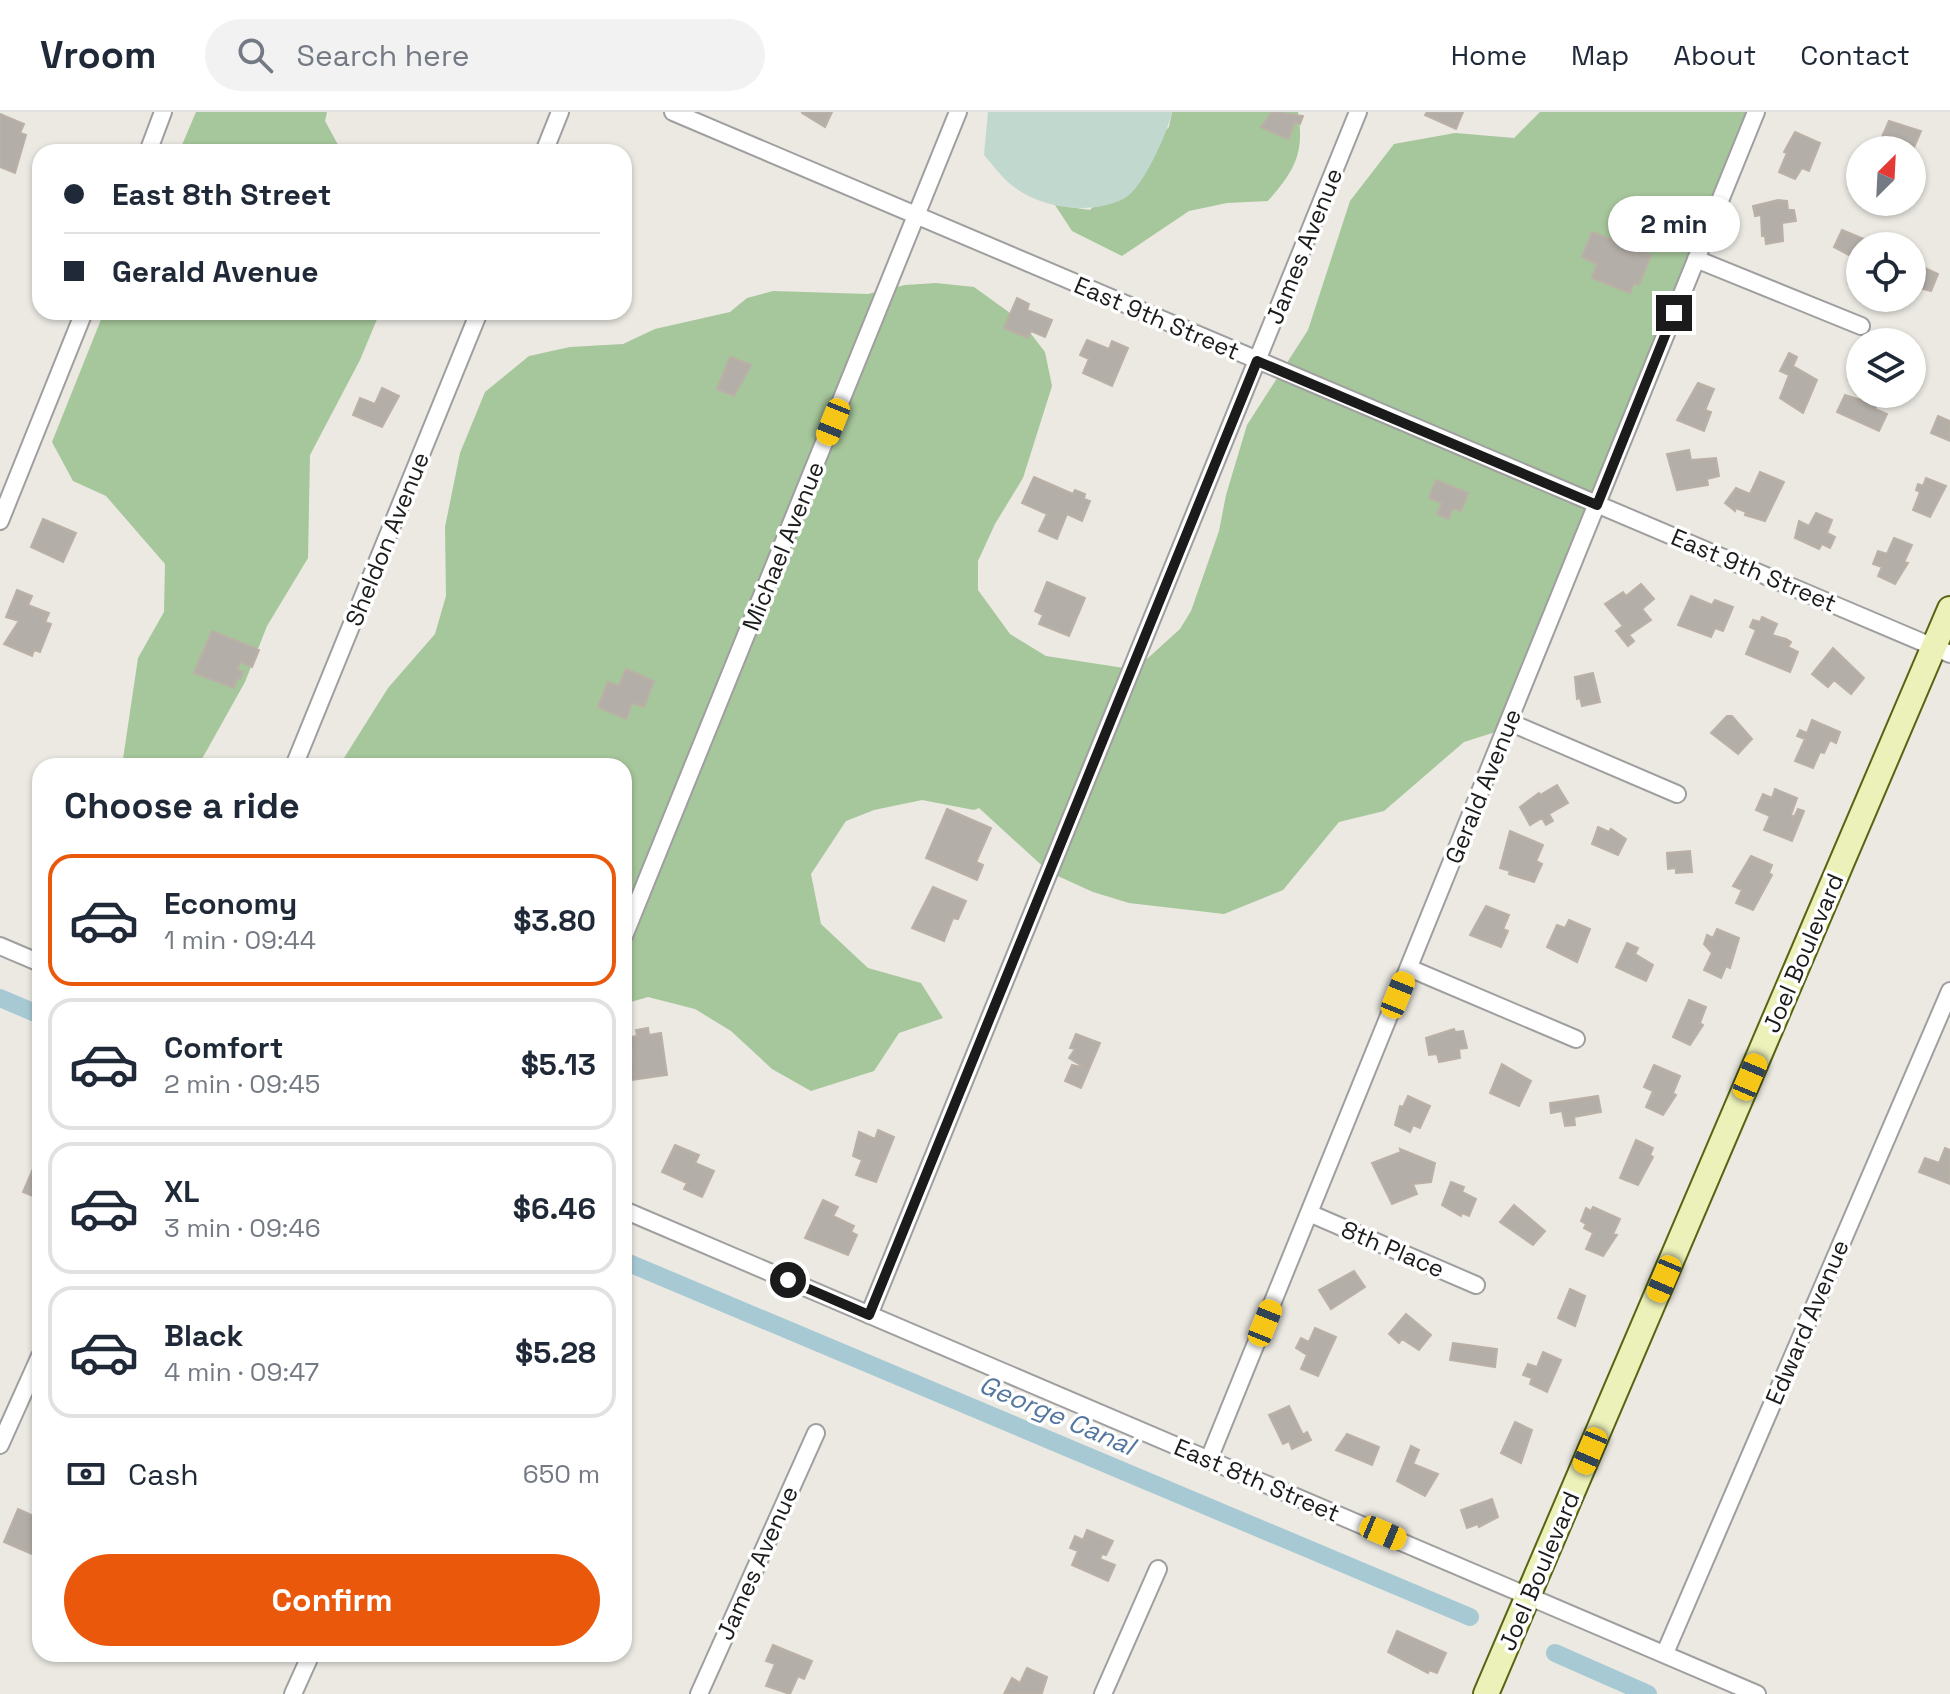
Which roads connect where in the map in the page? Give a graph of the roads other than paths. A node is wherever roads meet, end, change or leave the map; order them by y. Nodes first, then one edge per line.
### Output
1 (163, 112) edge
2 (560, 112) edge
3 (673, 112) edge
4 (958, 112) edge
5 (1358, 112) edge
6 (1756, 112) edge
7 (151, 144) edge
8 (547, 144) edge
9 (916, 217) junction
10 (1696, 259) junction
11 (81, 320) edge
12 (476, 320) edge
13 (1861, 326) dead end
14 (1257, 361) junction
15 (1597, 505) junction
16 (0, 521) edge
17 (1950, 609) edge
18 (1942, 650) edge
19 (1509, 722) junction
20 (297, 758) edge
21 (1677, 794) dead end
22 (632, 916) edge
23 (0, 946) edge
24 (32, 960) edge
25 (1409, 968) junction
26 (1950, 991) edge
27 (1576, 1039) dead end
28 (632, 1213) edge
29 (1309, 1213) junction
30 (1476, 1285) dead end
31 (869, 1315) junction
32 (32, 1374) edge
33 (816, 1433) dead end
34 (0, 1445) edge
35 (1209, 1459) junction
36 (1158, 1569) dead end
37 (1529, 1595) junction
38 (1665, 1653) junction
39 (307, 1662) edge
40 (293, 1694) edge
41 (699, 1694) edge
42 (1103, 1694) edge
43 (1486, 1694) edge
44 (1757, 1694) edge

1 - 7 street
2 - 8 street
3 - 9 street, East 9th Street
4 - 9 street, Michael Avenue
5 - 14 street, James Avenue
6 - 10 street, Gerald Avenue
9 - 14 street, East 9th Street
9 - 22 street, Michael Avenue
10 - 13 street
10 - 15 street, Gerald Avenue
11 - 16 street
12 - 20 street, Sheldon Avenue
14 - 15 street, East 9th Street
14 - 31 street, James Avenue
15 - 18 street, East 9th Street
15 - 19 street, Gerald Avenue
17 - 18 main road, Joel Boulevard
18 - 37 main road, Joel Boulevard
19 - 21 street
19 - 25 street, Gerald Avenue
23 - 24 street
25 - 27 street
25 - 29 street, Gerald Avenue
26 - 38 street, Edward Avenue
28 - 31 street, East 8th Street
29 - 30 street, 8th Place
29 - 35 street, Gerald Avenue
31 - 35 street, East 8th Street
32 - 34 street
33 - 41 street, James Avenue
35 - 37 street, East 8th Street
36 - 42 street
37 - 38 street, East 8th Street
37 - 43 main road, Joel Boulevard
38 - 44 street, East 8th Street
39 - 40 street

